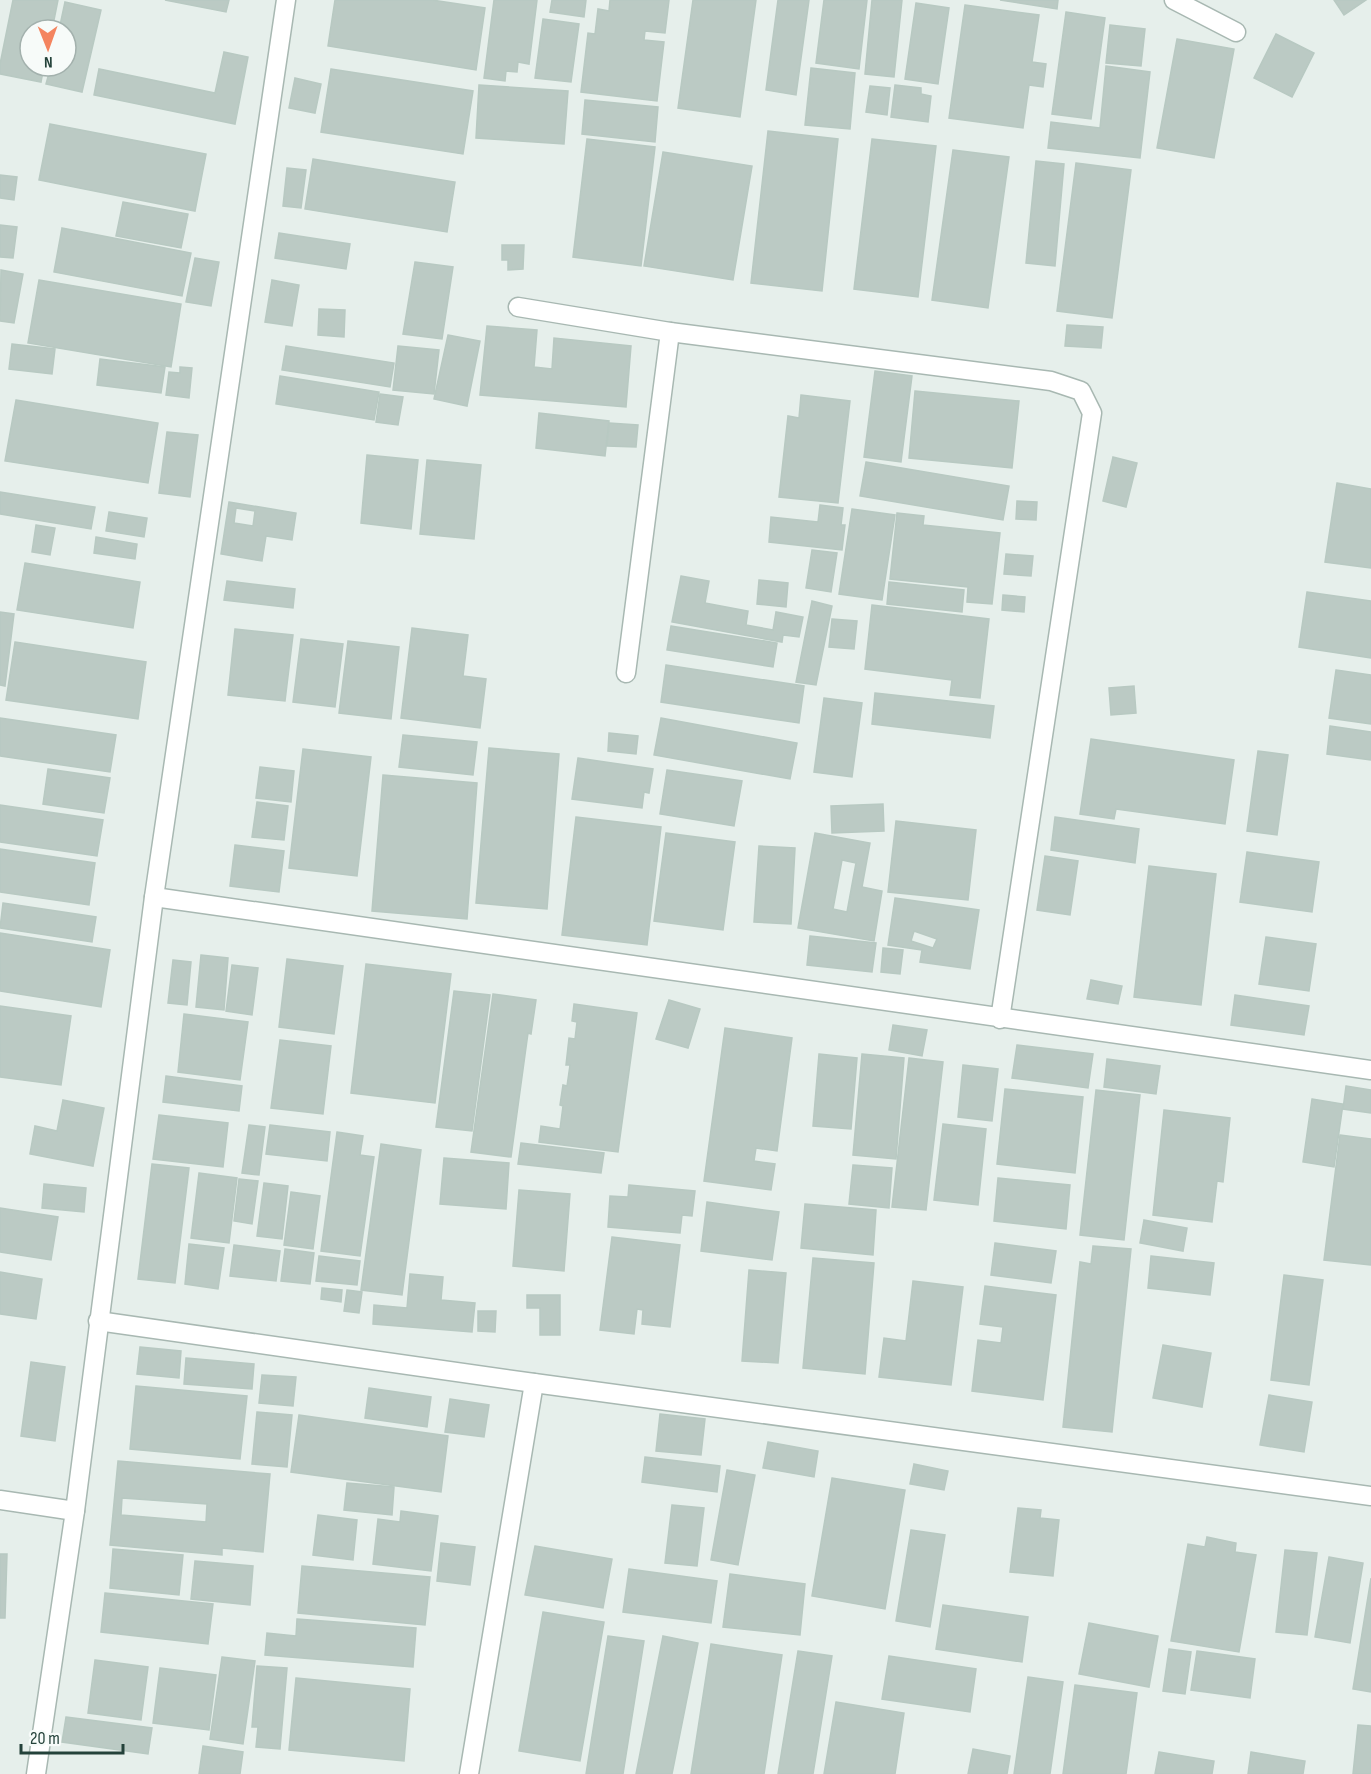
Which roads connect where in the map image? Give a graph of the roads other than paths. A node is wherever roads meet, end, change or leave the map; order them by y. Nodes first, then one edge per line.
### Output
1 (286, 0) edge
2 (1174, 0) edge
3 (1236, 32) dead end
4 (518, 307) dead end
5 (670, 332) junction
6 (626, 673) dead end
7 (154, 897) junction
8 (1000, 1018) junction
9 (1371, 1070) edge
10 (98, 1321) junction
11 (534, 1383) junction
12 (1371, 1496) edge
13 (0, 1500) edge
14 (75, 1511) junction
15 (36, 1774) edge
16 (470, 1774) edge

1 - 7 street
2 - 3 street
4 - 5 street
5 - 6 street
5 - 8 street
7 - 8 street
7 - 10 street
8 - 9 street
10 - 11 street
10 - 14 street
11 - 12 street
11 - 16 street
13 - 14 street
14 - 15 street

